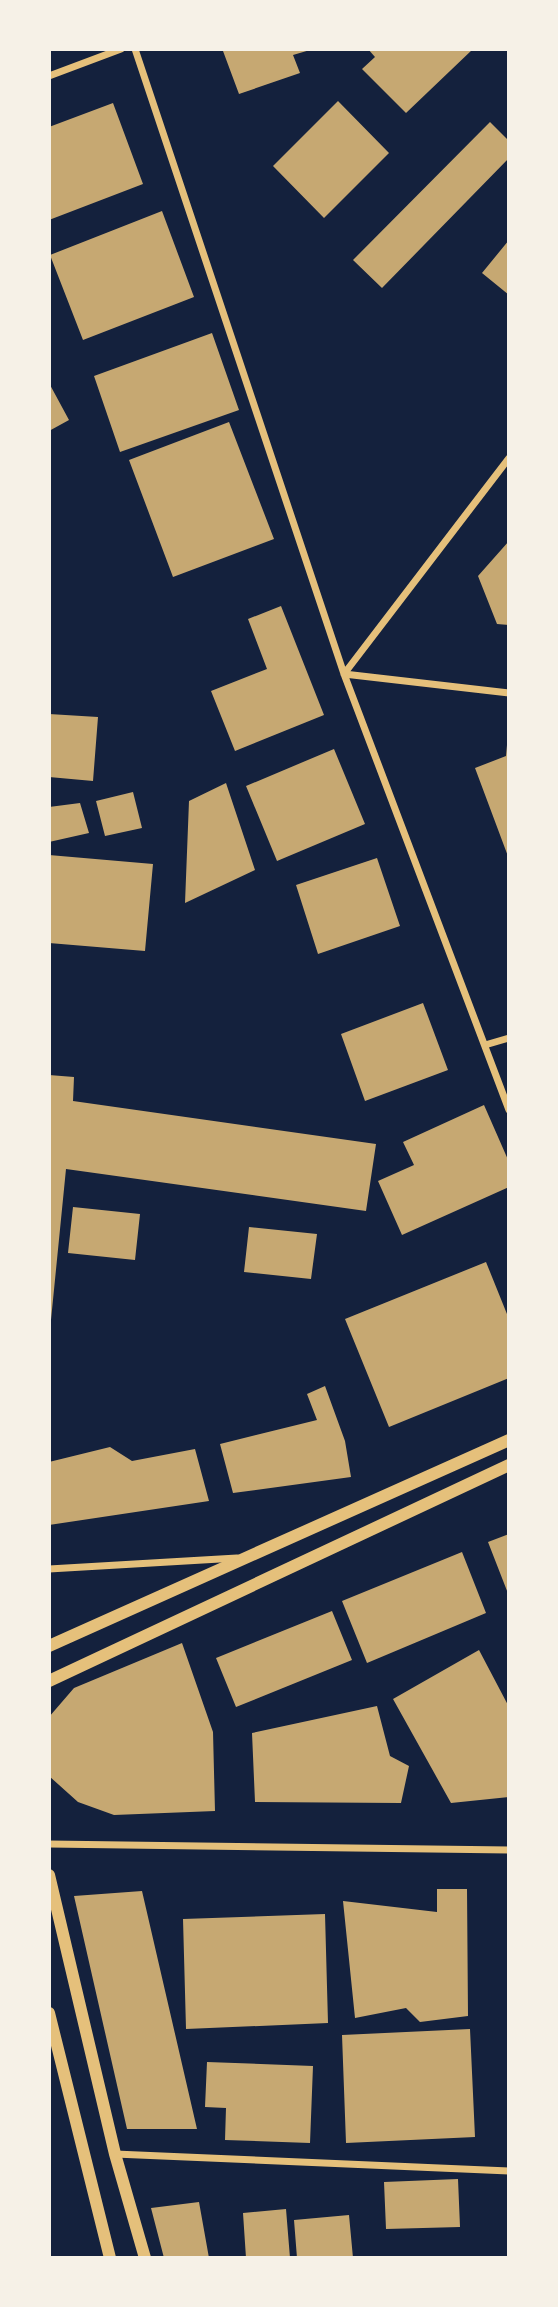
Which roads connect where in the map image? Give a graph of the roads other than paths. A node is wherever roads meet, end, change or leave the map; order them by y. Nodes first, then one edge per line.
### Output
1 (121, 49) edge
2 (135, 49) edge
3 (49, 76) edge
4 (509, 458) edge
5 (344, 674) junction
6 (509, 693) edge
7 (509, 1038) edge
8 (485, 1045) junction
9 (509, 1110) edge
10 (509, 1440) edge
11 (509, 1465) edge
12 (244, 1558) junction
13 (49, 1569) edge
14 (49, 1646) edge
15 (49, 1681) edge
16 (49, 1844) edge
17 (509, 1850) edge
18 (49, 1875) edge
19 (49, 2013) edge
20 (115, 2154) junction
21 (509, 2171) edge
22 (110, 2258) edge
23 (145, 2258) edge

1 - 3 street
2 - 5 street
4 - 5 street
5 - 6 street
5 - 8 street
7 - 8 street
8 - 9 street
10 - 12 street
11 - 15 street
12 - 13 street
12 - 14 street
16 - 17 street
18 - 20 street
19 - 22 street
20 - 21 street
20 - 23 street

